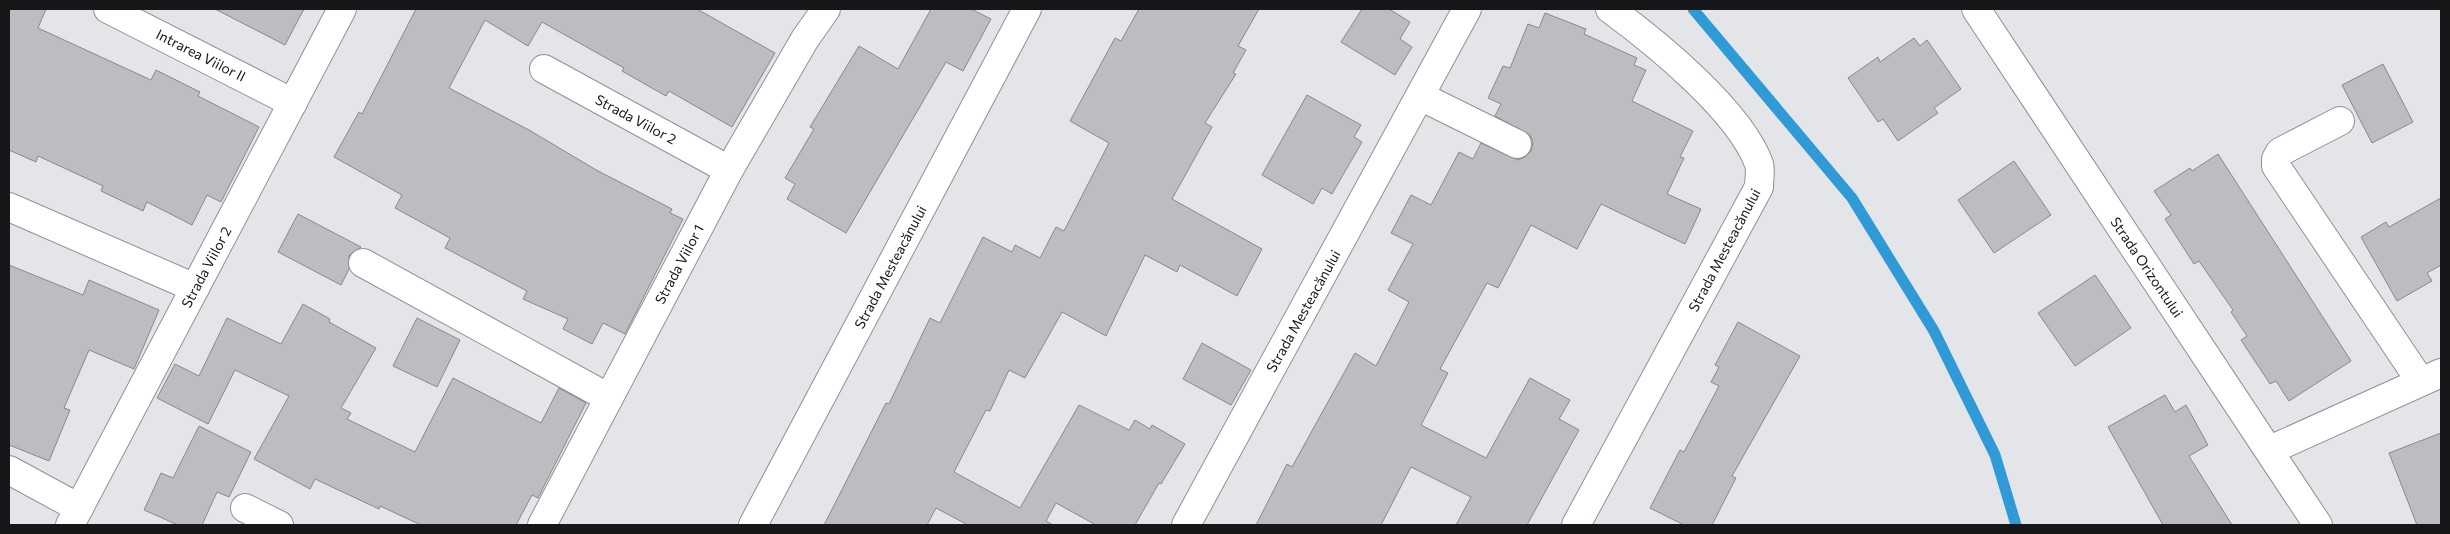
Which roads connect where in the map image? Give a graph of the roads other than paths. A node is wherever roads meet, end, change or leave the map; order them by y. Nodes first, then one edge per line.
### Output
1 (108, 9) edge
2 (342, 9) edge
3 (826, 9) edge
4 (1027, 9) edge
5 (1467, 9) edge
6 (1610, 9) edge
7 (1976, 9) edge
8 (544, 69) dead end
9 (1420, 96) junction
10 (293, 103) junction
11 (2340, 121) dead end
12 (1517, 144) dead end
13 (729, 170) junction
14 (9, 207) edge
15 (363, 263) dead end
16 (195, 288) junction
17 (2431, 377) edge
18 (609, 398) junction
19 (2270, 450) junction
20 (9, 470) edge
21 (245, 508) dead end
22 (75, 517) edge
23 (279, 525) edge
24 (542, 525) edge
25 (753, 525) edge
26 (1186, 525) edge
27 (1576, 525) edge
28 (2318, 525) edge

1 - 10 street, Intrarea Viilor II
2 - 10 street, Strada Viilor 2
3 - 13 street, Strada Viilor 1
4 - 25 street, Strada Mesteacănului
5 - 9 street, Strada Mesteacănului
6 - 27 street, Strada Mesteacănului
7 - 19 street, Strada Orizontului
8 - 13 street, Strada Viilor 2
9 - 12 street
9 - 26 street, Strada Mesteacănului
10 - 16 street, Strada Viilor 2
11 - 17 street
13 - 18 street, Strada Viilor 1
14 - 16 street
15 - 18 street
16 - 22 street, Strada Viilor 2
17 - 19 street
18 - 24 street, Strada Viilor 1
19 - 28 street, Strada Orizontului
20 - 22 street
21 - 23 street

